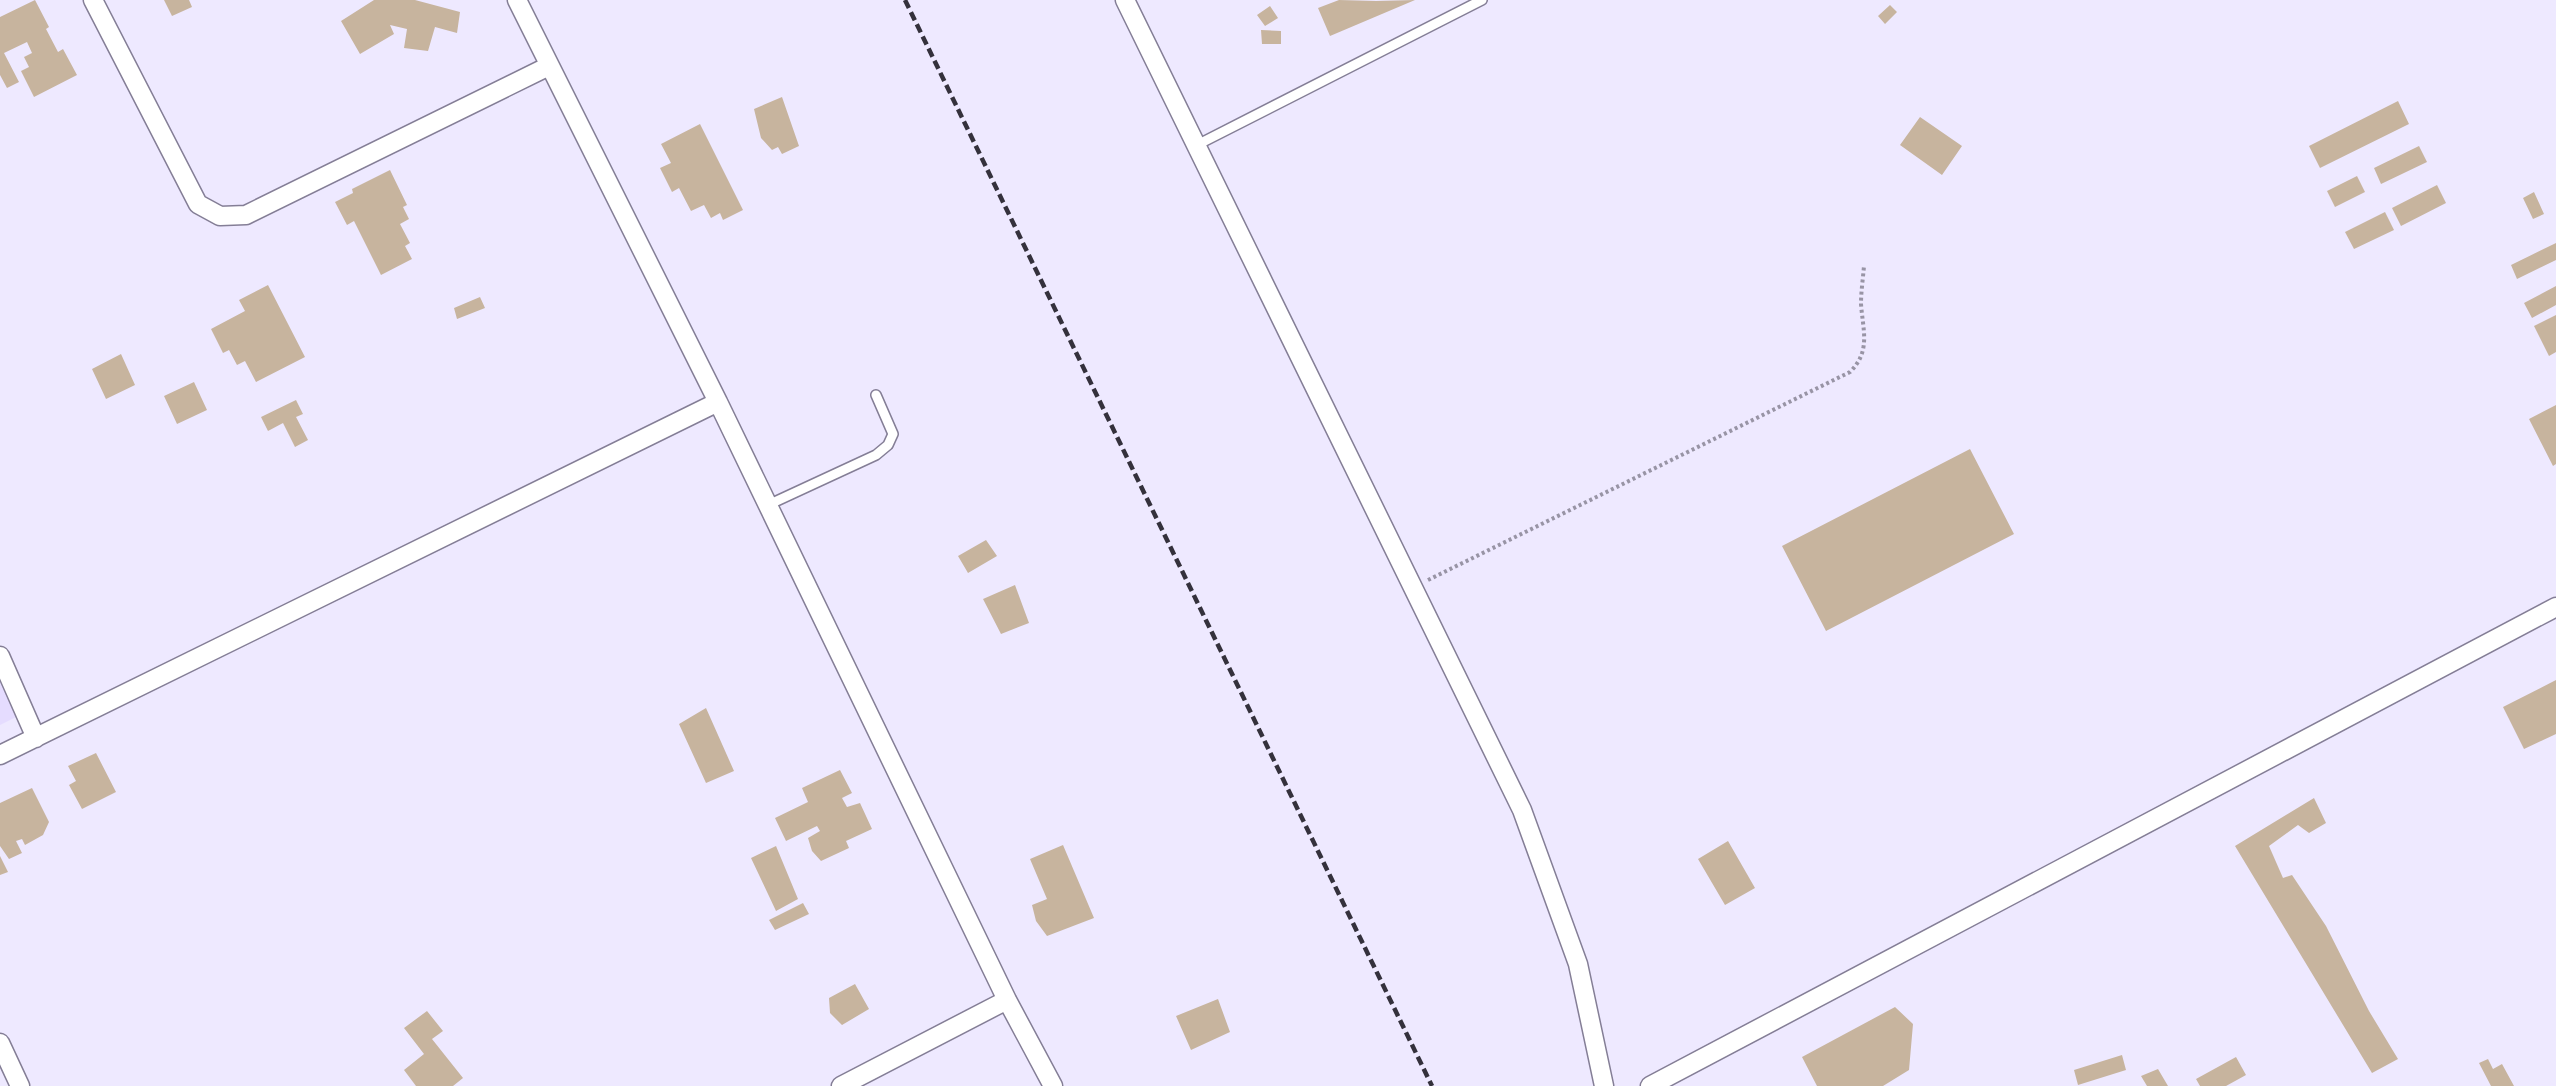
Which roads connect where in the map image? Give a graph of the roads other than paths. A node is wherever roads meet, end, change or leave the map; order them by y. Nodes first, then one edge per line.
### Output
1 (93, 0) edge
2 (517, 0) edge
3 (1125, 0) edge
4 (1482, 0) edge
5 (549, 66) junction
6 (1195, 146) junction
7 (876, 395) dead end
8 (718, 402) junction
9 (768, 505) junction
10 (2556, 607) edge
11 (0, 656) edge
12 (36, 738) junction
13 (0, 755) edge
14 (1007, 1000) junction
15 (0, 1043) edge
16 (20, 1086) edge
17 (841, 1086) edge
18 (1053, 1086) edge
19 (1604, 1086) edge
20 (1650, 1086) edge

1 - 5 street
2 - 5 street
3 - 6 street
4 - 6 lane
5 - 8 street
6 - 19 street
7 - 9 lane
8 - 9 street
8 - 12 street
9 - 14 street
10 - 20 street
11 - 12 street
12 - 13 street
14 - 17 street
14 - 18 street
15 - 16 street

